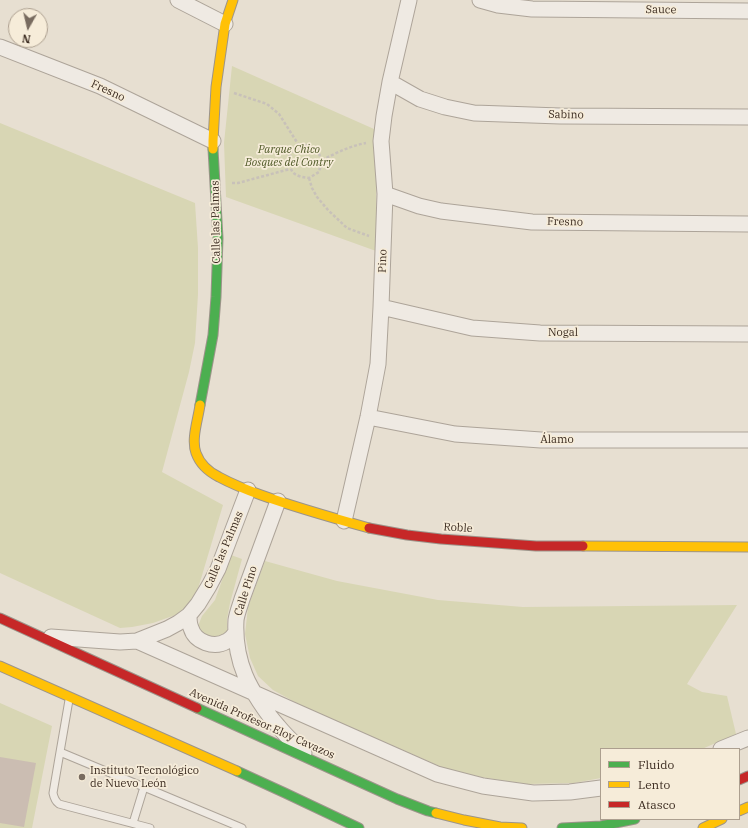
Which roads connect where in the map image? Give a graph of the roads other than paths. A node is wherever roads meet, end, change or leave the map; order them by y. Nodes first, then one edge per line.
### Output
1 (178, 0) edge
2 (233, 0) edge
3 (409, 0) edge
4 (480, 0) edge
5 (748, 11) edge
6 (225, 24) junction
7 (0, 46) edge
8 (390, 82) junction
9 (748, 117) edge
10 (213, 141) junction
11 (385, 194) junction
12 (748, 224) edge
13 (381, 307) junction
14 (748, 334) edge
15 (368, 417) junction
16 (748, 440) edge
17 (194, 444) joint
18 (248, 490) junction
19 (278, 501) junction
20 (344, 521) junction
21 (748, 547) edge
22 (190, 615) junction
23 (0, 618) edge
24 (236, 632) junction
25 (38, 636) junction
26 (137, 641) junction
27 (0, 666) edge
28 (254, 692) junction
29 (70, 697) junction
30 (748, 738) edge
31 (723, 748) edge
32 (60, 752) junction
33 (309, 758) junction
34 (144, 787) junction
35 (600, 788) edge
36 (285, 793) junction
37 (314, 817) dead end
38 (630, 820) edge
39 (720, 820) edge
40 (133, 823) junction
41 (225, 825) edge
42 (150, 828) edge
43 (242, 828) edge
44 (359, 828) edge
45 (522, 828) edge
46 (562, 828) edge
47 (703, 828) edge

1 - 6 street
2 - 6 main road, Calle las Palmas
3 - 8 street, Pino
4 - 5 street, Sauce
6 - 10 main road, Calle las Palmas
7 - 10 street, Fresno
8 - 9 street, Sabino
8 - 11 street, Pino
10 - 17 main road, Calle las Palmas
11 - 12 street, Fresno
11 - 13 street, Pino
13 - 14 street, Nogal
13 - 15 street, Pino
15 - 16 street, Álamo
15 - 20 street, Pino
17 - 18 main road, Roble
18 - 19 main road, Roble
18 - 22 street, Calle las Palmas
19 - 20 main road, Roble
19 - 24 street, Calle Pino
20 - 21 main road, Roble
22 - 24 street
22 - 26 street, Calle las Palmas
23 - 25 main road, Avenida Profesor Eloy Cavazos
24 - 28 street, Calle Pino
25 - 26 street, Calle las Palmas
25 - 33 main road, Avenida Profesor Eloy Cavazos
26 - 28 street
27 - 29 main road
28 - 33 street, Calle Pino
28 - 35 street
29 - 32 lane
29 - 36 main road
30 - 31 street
32 - 34 lane
32 - 40 lane
33 - 45 main road, Avenida Profesor Eloy Cavazos
34 - 40 lane
34 - 41 lane
36 - 37 main road
36 - 44 main road
38 - 46 main road
39 - 47 main road
40 - 42 lane
41 - 43 lane

